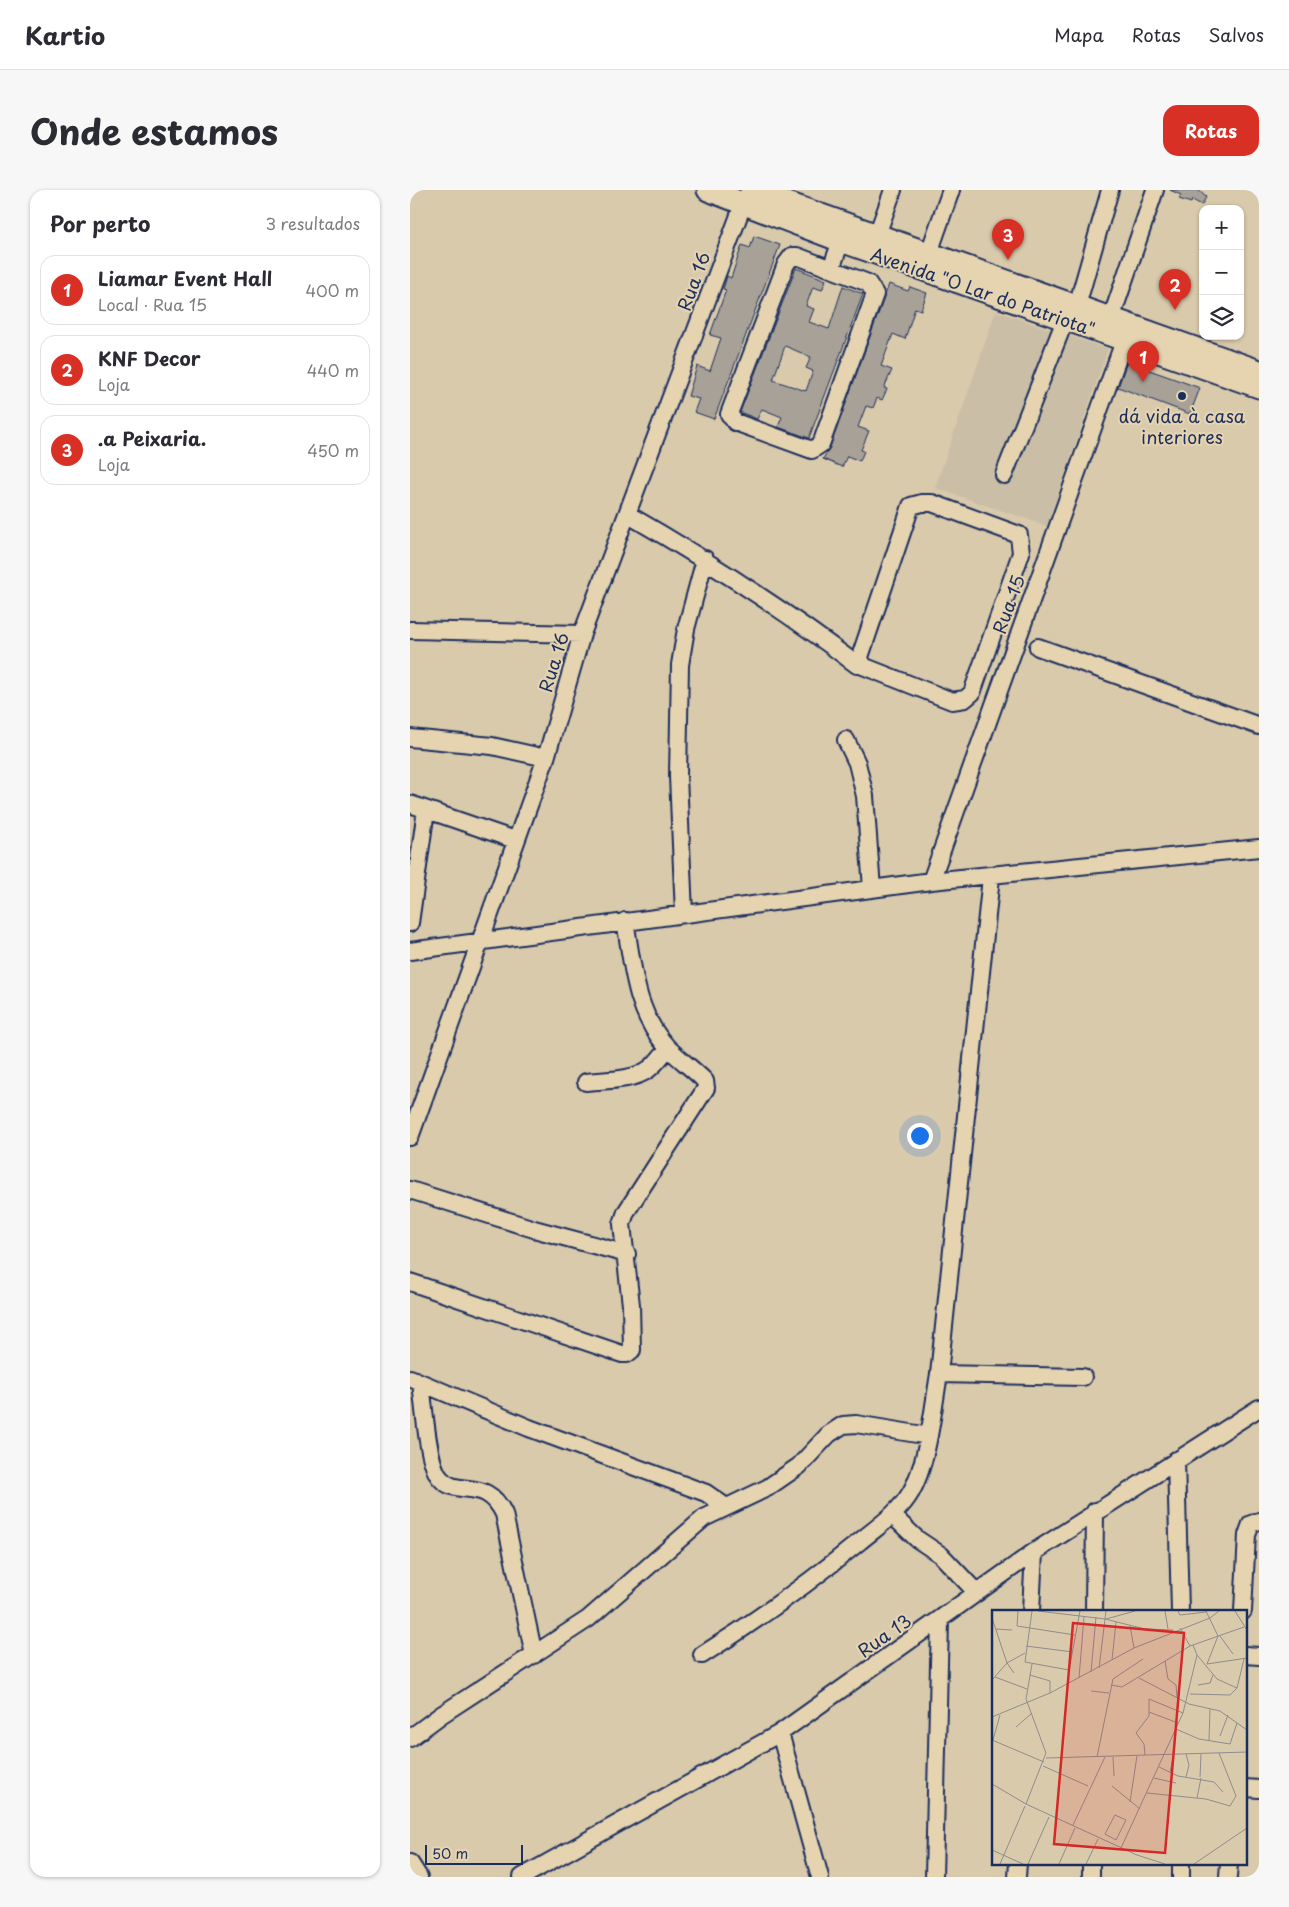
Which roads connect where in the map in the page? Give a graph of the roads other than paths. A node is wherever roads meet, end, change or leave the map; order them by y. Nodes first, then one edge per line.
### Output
1 (708, 190) edge
2 (893, 190) edge
3 (951, 190) edge
4 (1110, 190) edge
5 (1156, 190) edge
6 (747, 196) edge
7 (877, 235) junction
8 (841, 241) junction
9 (929, 253) junction
10 (831, 269) junction
11 (1071, 313) junction
12 (1111, 319) junction
13 (1124, 341) junction
14 (1259, 371) edge
15 (1259, 387) edge
16 (1004, 476) dead end
17 (627, 514) junction
18 (705, 559) junction
19 (410, 630) edge
20 (582, 634) junction
21 (989, 644) junction
22 (1038, 647) dead end
23 (1012, 650) junction
24 (857, 665) dead end
25 (1259, 726) edge
26 (410, 738) edge
27 (846, 740) dead end
28 (546, 758) junction
29 (410, 804) edge
30 (426, 810) junction
31 (516, 840) junction
32 (1259, 848) edge
33 (991, 877) junction
34 (931, 881) junction
35 (872, 889) junction
36 (684, 914) junction
37 (625, 921) junction
38 (410, 922) edge
39 (479, 942) junction
40 (410, 950) edge
41 (668, 1048) junction
42 (586, 1082) dead end
43 (410, 1137) edge
44 (410, 1190) edge
45 (627, 1254) junction
46 (410, 1282) edge
47 (939, 1374) junction
48 (1083, 1377) dead end
49 (415, 1381) edge
50 (1259, 1408) edge
51 (929, 1436) junction
52 (1176, 1460) junction
53 (726, 1507) junction
54 (1095, 1511) junction
55 (892, 1515) junction
56 (1259, 1521) edge
57 (1034, 1552) junction
58 (977, 1593) junction
59 (1031, 1610) edge
60 (1094, 1610) edge
61 (1180, 1610) edge
62 (1243, 1610) edge
63 (940, 1621) junction
64 (534, 1655) junction
65 (702, 1655) dead end
66 (1246, 1656) edge
67 (1259, 1656) edge
68 (780, 1733) junction
69 (410, 1738) edge
70 (1246, 1788) edge
71 (1259, 1789) edge
72 (410, 1864) edge
73 (1018, 1864) edge
74 (1091, 1864) edge
75 (1181, 1864) edge
76 (1229, 1864) edge
77 (419, 1877) edge
78 (522, 1877) edge
79 (820, 1877) edge
80 (934, 1877) edge
81 (1017, 1877) edge
82 (1091, 1877) edge
83 (1180, 1877) edge
84 (1228, 1877) edge

1 - 6 main road, Avenida "O Lar do Patriota"
2 - 7 street
3 - 9 street
4 - 11 street
5 - 12 street
6 - 7 main road, Avenida "O Lar do Patriota"
6 - 8 main road, Avenida "O Lar do Patriota"
6 - 17 street, Rua 16
7 - 9 main road, Avenida "O Lar do Patriota"
8 - 10 street
8 - 11 main road, Avenida "O Lar do Patriota"
9 - 11 main road, Avenida "O Lar do Patriota"
10 - 10 street
11 - 12 main road, Avenida "O Lar do Patriota"
11 - 13 main road, Avenida "O Lar do Patriota"
11 - 16 street
12 - 14 main road, Avenida "O Lar do Patriota"
13 - 15 main road, Avenida "O Lar do Patriota"
13 - 23 street, Rua 15
17 - 18 street
17 - 20 street, Rua 16
18 - 24 street
18 - 36 street
19 - 20 street
20 - 28 street, Rua 16
21 - 21 street
21 - 23 street
22 - 25 street
23 - 34 street, Rua 15
26 - 28 street
27 - 35 street
28 - 31 street, Rua 16
29 - 30 street
30 - 31 street
30 - 38 street
31 - 39 street, Rua 16
32 - 33 street
33 - 34 street
33 - 47 street
34 - 35 street
35 - 36 street
36 - 37 street
37 - 39 street
37 - 41 street
39 - 40 street
39 - 43 street, Rua 16
41 - 42 street
41 - 45 street
44 - 45 street
45 - 46 street
47 - 48 street
47 - 51 street
49 - 53 street
49 - 64 street
50 - 52 street, Rua 13
51 - 53 street
51 - 55 street
52 - 54 street, Rua 13
52 - 61 street
53 - 64 street
54 - 57 street, Rua 13
54 - 60 street
55 - 58 street
55 - 65 street
56 - 62 street
57 - 58 street, Rua 13
57 - 59 street
58 - 63 street, Rua 13
63 - 68 street, Rua 13
63 - 80 street
64 - 69 street
66 - 67 street
68 - 78 street, Rua 13
68 - 79 street
70 - 71 street
72 - 77 street
73 - 81 street
74 - 82 street
75 - 83 street
76 - 84 street

